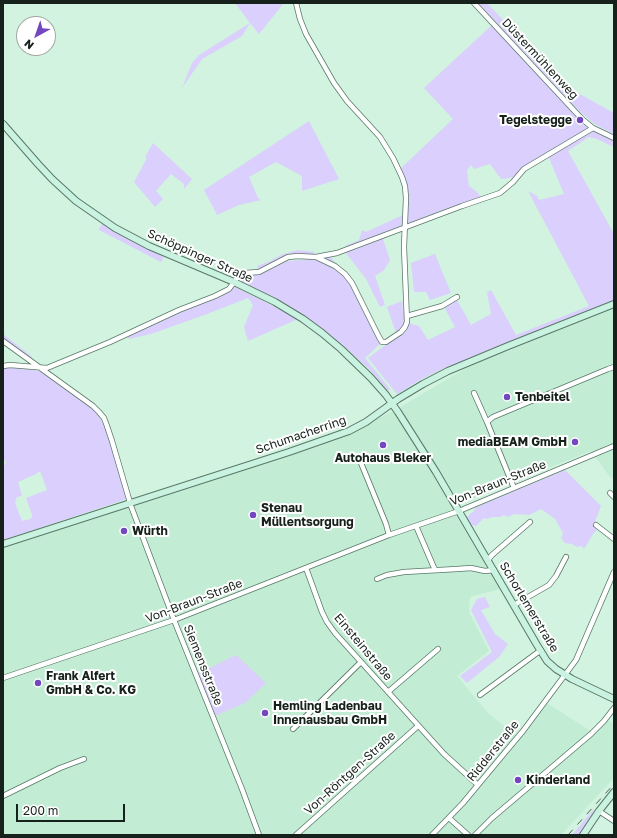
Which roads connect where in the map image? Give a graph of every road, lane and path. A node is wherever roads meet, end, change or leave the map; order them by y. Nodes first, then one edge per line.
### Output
1 (296, 3) edge
2 (474, 3) edge
3 (3, 124) edge
4 (593, 128) junction
5 (614, 138) edge
6 (404, 228) junction
7 (316, 257) junction
8 (234, 282) junction
9 (457, 297) dead end
10 (614, 304) edge
11 (407, 316) junction
12 (3, 341) edge
13 (3, 366) edge
14 (614, 367) edge
15 (41, 368) junction
16 (474, 393) dead end
17 (392, 403) junction
18 (487, 422) junction
19 (614, 446) edge
20 (361, 463) dead end
21 (514, 488) junction
22 (610, 493) dead end
23 (614, 497) edge
24 (130, 503) junction
25 (459, 511) junction
26 (530, 522) dead end
27 (596, 525) dead end
28 (416, 526) junction
29 (389, 535) junction
30 (614, 539) edge
31 (3, 544) edge
32 (566, 557) dead end
33 (488, 560) junction
34 (306, 568) junction
35 (435, 570) junction
36 (494, 570) junction
37 (614, 572) edge
38 (377, 579) dead end
39 (514, 605) junction
40 (174, 620) junction
41 (438, 649) dead end
42 (541, 650) junction
43 (361, 662) junction
44 (564, 675) junction
45 (3, 678) edge
46 (388, 692) junction
47 (480, 696) dead end
48 (614, 699) edge
49 (614, 708) edge
50 (418, 726) junction
51 (294, 729) dead end
52 (84, 759) dead end
53 (478, 785) junction
54 (614, 792) edge
55 (3, 796) edge
56 (599, 811) junction
57 (450, 818) junction
58 (614, 821) edge
59 (259, 835) edge
60 (296, 835) edge
61 (432, 835) edge
62 (468, 835) edge
63 (475, 835) edge
64 (583, 835) edge

1 - 6 street
2 - 4 street, Düstermühlenweg
3 - 8 main road, Schöppinger Straße
4 - 5 street
4 - 6 street
6 - 7 street
6 - 11 street
7 - 8 street
7 - 11 street
8 - 15 street
8 - 17 main road, Schöppinger Straße
9 - 11 street
10 - 17 main road, Schumacherring
12 - 15 street, Siemensstraße
13 - 15 street
14 - 18 street
15 - 24 street, Siemensstraße
16 - 18 street
17 - 24 main road, Schumacherring
17 - 25 main road, Schorlemerstraße
18 - 21 street
19 - 21 street, Von-Braun-Straße
20 - 29 street
21 - 25 street, Von-Braun-Straße
22 - 23 street
24 - 31 main road, Schumacherring
24 - 40 street, Siemensstraße
25 - 28 street, Von-Braun-Straße
25 - 33 main road, Schorlemerstraße
26 - 33 street, Schorlemerstraße
27 - 30 street
28 - 29 street, Von-Braun-Straße
28 - 35 street
29 - 34 street, Von-Braun-Straße
32 - 39 street
33 - 36 main road, Schorlemerstraße
34 - 40 street, Von-Braun-Straße
34 - 43 street, Einsteinstraße
35 - 36 street
35 - 38 street
36 - 39 main road, Schorlemerstraße
37 - 44 street, Ridderstraße
39 - 42 main road, Schorlemerstraße
40 - 45 street, Von-Braun-Straße
40 - 59 street, Siemensstraße
41 - 46 street, Einsteinstraße
42 - 44 main road, Schorlemerstraße
42 - 47 street
43 - 46 street, Einsteinstraße
43 - 51 street
44 - 48 main road, Schorlemerstraße
44 - 53 street, Ridderstraße
46 - 50 street, Einsteinstraße
49 - 63 street
50 - 53 street, Einsteinstraße
50 - 60 street, Von-Röntgen-Straße
52 - 55 street
53 - 57 street, Ridderstraße
54 - 56 main road
56 - 58 street
56 - 64 main road
57 - 61 street, Ridderstraße
57 - 62 street

